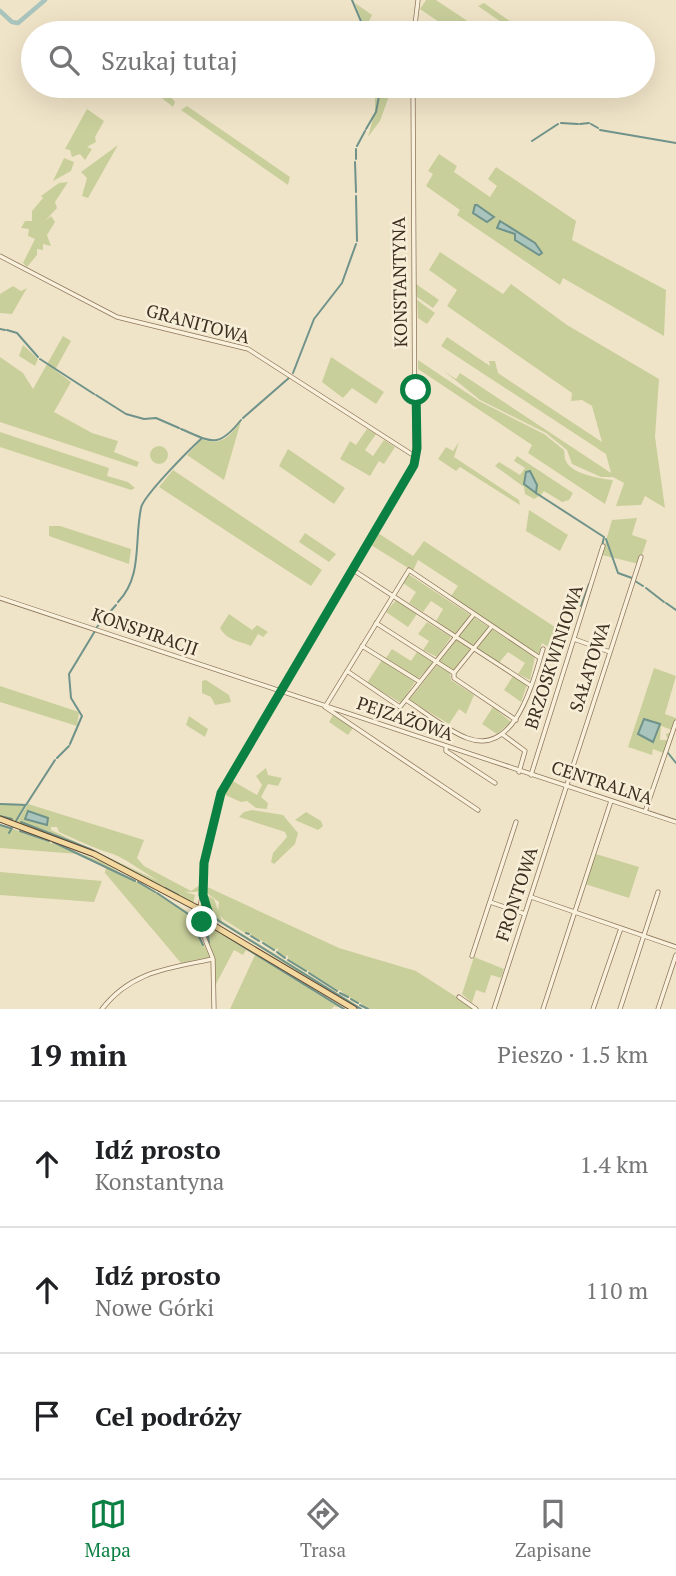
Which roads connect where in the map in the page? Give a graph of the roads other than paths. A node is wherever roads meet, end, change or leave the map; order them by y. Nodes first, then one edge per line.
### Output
1 (418, 0) edge
2 (415, 21) edge
3 (413, 98) edge
4 (0, 256) edge
5 (416, 457) junction
6 (603, 547) dead end
7 (641, 557) dead end
8 (353, 570) junction
9 (393, 596) junction
10 (0, 598) edge
11 (474, 614) junction
12 (376, 623) junction
13 (492, 626) junction
14 (456, 637) junction
15 (574, 639) junction
16 (362, 646) junction
17 (474, 648) junction
18 (543, 649) dead end
19 (610, 653) junction
20 (540, 658) junction
21 (437, 662) junction
22 (347, 671) junction
23 (454, 673) junction
24 (420, 682) junction
25 (530, 685) junction
26 (282, 691) junction
27 (407, 700) junction
28 (325, 707) junction
29 (516, 720) junction
30 (676, 722) edge
31 (502, 734) junction
32 (446, 748) junction
33 (519, 772) junction
34 (531, 775) junction
35 (495, 783) dead end
36 (566, 787) junction
37 (611, 801) junction
38 (478, 810) dead end
39 (645, 812) junction
40 (0, 819) edge
41 (516, 822) dead end
42 (676, 822) edge
43 (658, 892) dead end
44 (531, 897) junction
45 (489, 902) junction
46 (199, 909) junction
47 (574, 912) junction
48 (526, 914) junction
49 (205, 920) junction
50 (621, 928) junction
51 (643, 936) junction
52 (676, 947) edge
53 (676, 955) edge
54 (472, 956) dead end
55 (213, 959) junction
56 (459, 997) dead end
57 (102, 1009) edge
58 (215, 1009) edge
59 (355, 1009) edge
60 (476, 1009) edge
61 (494, 1009) edge
62 (543, 1009) edge
63 (593, 1009) edge
64 (620, 1009) edge
65 (658, 1009) edge

1 - 2 street
3 - 5 street, KONSTANTYNA
4 - 5 street, GRANITOWA
5 - 8 street
6 - 15 street, BRZOSKWINIOWA
7 - 19 street, SAŁATOWA
8 - 9 street
8 - 26 street
9 - 11 street
9 - 12 street
9 - 14 street
10 - 26 street, KONSPIRACJI
11 - 13 street
11 - 14 street
12 - 16 street
12 - 21 street
13 - 17 street
13 - 20 street
14 - 17 street
14 - 21 street
15 - 19 street
15 - 34 street, BRZOSKWINIOWA
16 - 22 street
16 - 24 street
17 - 23 street
17 - 25 street
18 - 20 street
19 - 36 street, SAŁATOWA
20 - 25 street
21 - 23 street
21 - 24 street
22 - 27 street
22 - 28 street
23 - 29 street
24 - 27 street
25 - 29 street
26 - 28 street, PEJZAŻOWA
26 - 46 street
27 - 31 street
28 - 32 street, PEJZAŻOWA
28 - 38 street
29 - 31 street
30 - 39 street
31 - 33 street
32 - 33 street, PEJZAŻOWA
32 - 35 street
33 - 34 street, CENTRALNA
34 - 36 street, CENTRALNA
36 - 37 street, CENTRALNA
36 - 44 street, FRONTOWA
37 - 39 street, CENTRALNA
37 - 47 street
39 - 42 street, CENTRALNA
40 - 46 main road
41 - 45 street
43 - 51 street
44 - 47 street
44 - 48 street, FRONTOWA
45 - 48 street
45 - 54 street
46 - 49 main road
46 - 49 main road
47 - 50 street
47 - 62 street
48 - 61 street, FRONTOWA
49 - 55 street
49 - 59 main road
50 - 51 street
50 - 63 street
51 - 52 street
51 - 64 street
53 - 65 street
55 - 57 street
55 - 58 street
56 - 60 street

